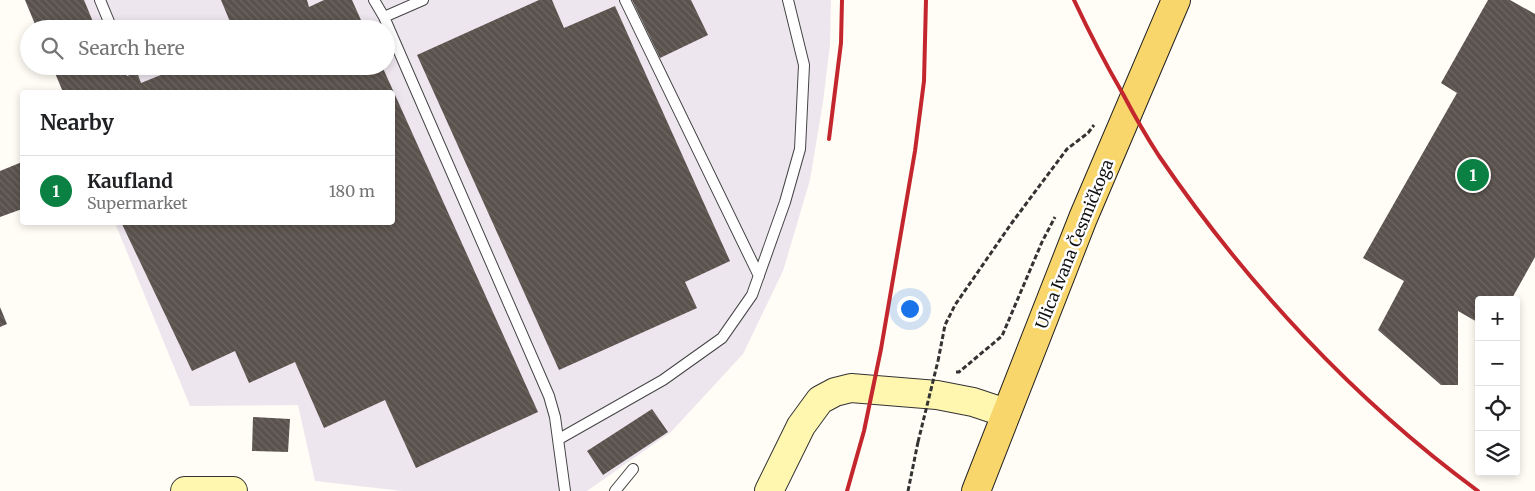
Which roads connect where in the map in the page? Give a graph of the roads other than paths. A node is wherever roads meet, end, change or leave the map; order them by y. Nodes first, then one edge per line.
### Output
1 (100, 0) edge
2 (374, 0) edge
3 (423, 0) edge
4 (625, 0) edge
5 (788, 0) edge
6 (1176, 0) edge
7 (384, 18) joint
8 (108, 20) edge
9 (395, 43) edge
10 (759, 276) junction
11 (1006, 413) junction
12 (559, 439) junction
13 (633, 469) dead end
14 (184, 491) edge
15 (233, 491) edge
16 (565, 491) edge
17 (614, 491) edge
18 (769, 491) edge
19 (976, 491) edge

1 - 8 lane
2 - 7 lane
3 - 7 lane
4 - 10 lane
5 - 10 lane
6 - 11 main road, Ulica Ivana Česmičkoga
9 - 12 lane
10 - 12 lane
11 - 18 main road
11 - 19 main road, Ulica Ivana Česmičkoga
12 - 16 lane
13 - 17 lane
14 - 15 main road

